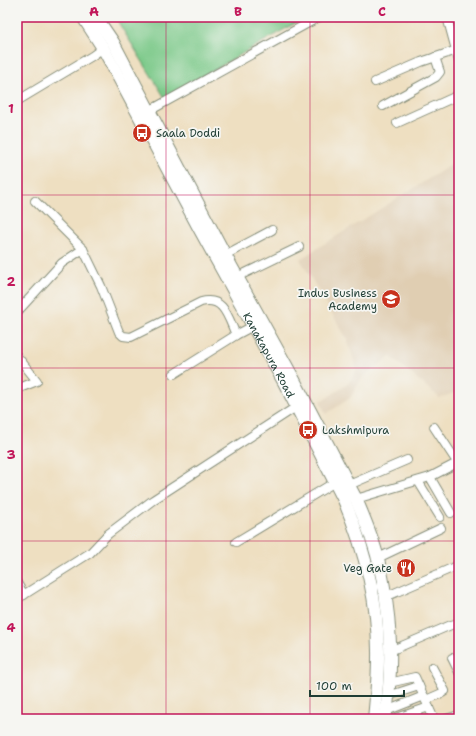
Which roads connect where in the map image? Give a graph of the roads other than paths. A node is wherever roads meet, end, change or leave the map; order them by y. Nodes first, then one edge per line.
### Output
1 (82, 17) edge
2 (96, 17) edge
3 (319, 17) edge
4 (447, 17) edge
5 (103, 48) junction
6 (457, 50) junction
7 (435, 57) junction
8 (459, 60) edge
9 (375, 82) dead end
10 (459, 95) edge
11 (17, 102) edge
12 (383, 106) dead end
13 (149, 111) junction
14 (397, 123) dead end
15 (35, 201) dead end
16 (272, 230) dead end
17 (299, 247) dead end
18 (83, 249) junction
19 (225, 255) junction
20 (237, 277) junction
21 (245, 301) junction
22 (17, 312) edge
23 (253, 326) junction
24 (236, 335) junction
25 (17, 356) edge
26 (174, 374) dead end
27 (17, 389) edge
28 (296, 407) junction
29 (434, 427) dead end
30 (407, 460) dead end
31 (458, 464) edge
32 (430, 476) junction
33 (418, 481) junction
34 (335, 482) junction
35 (349, 485) junction
36 (356, 499) junction
37 (451, 513) dead end
38 (440, 517) dead end
39 (441, 528) dead end
40 (236, 542) dead end
41 (378, 558) junction
42 (459, 565) edge
43 (17, 583) edge
44 (21, 597) edge
45 (385, 597) junction
46 (459, 626) edge
47 (390, 651) junction
48 (452, 658) dead end
49 (432, 667) dead end
50 (459, 672) edge
51 (389, 683) junction
52 (420, 686) junction
53 (388, 696) junction
54 (426, 701) junction
55 (459, 715) edge
56 (388, 716) edge
57 (374, 719) edge
58 (434, 719) edge
59 (446, 719) edge

1 - 5 highway, Kanakapura Road
2 - 13 highway, Kanakapura Road
3 - 13 street
4 - 6 street
5 - 11 street
5 - 21 highway, Kanakapura Road
6 - 7 street
6 - 8 street
7 - 9 street
7 - 12 street
10 - 14 street
13 - 19 highway, Kanakapura Road
15 - 18 street
16 - 19 street
17 - 20 street
18 - 22 street
18 - 24 street
19 - 20 highway, Kanakapura Road
20 - 21 highway, Kanakapura Road
21 - 23 highway, Kanakapura Road
21 - 35 highway, Kanakapura Road
23 - 24 street
23 - 28 highway, Kanakapura Road
24 - 26 street
25 - 27 street
28 - 34 highway, Kanakapura Road
28 - 44 street
29 - 31 street
30 - 35 street
31 - 32 street
32 - 33 street
32 - 37 street
33 - 36 street
33 - 38 street
34 - 40 street
34 - 57 highway, Kanakapura Road
35 - 36 highway, Kanakapura Road
36 - 41 highway, Kanakapura Road
39 - 41 street
41 - 45 highway, Kanakapura Road
42 - 45 street
43 - 44 street
45 - 47 highway, Kanakapura Road
46 - 47 street
47 - 51 highway, Kanakapura Road
48 - 50 street
49 - 54 street
51 - 52 street
51 - 53 highway, Kanakapura Road
52 - 53 street
52 - 54 street
53 - 56 highway, Kanakapura Road
54 - 56 street
54 - 56 street
54 - 58 street
55 - 59 street

